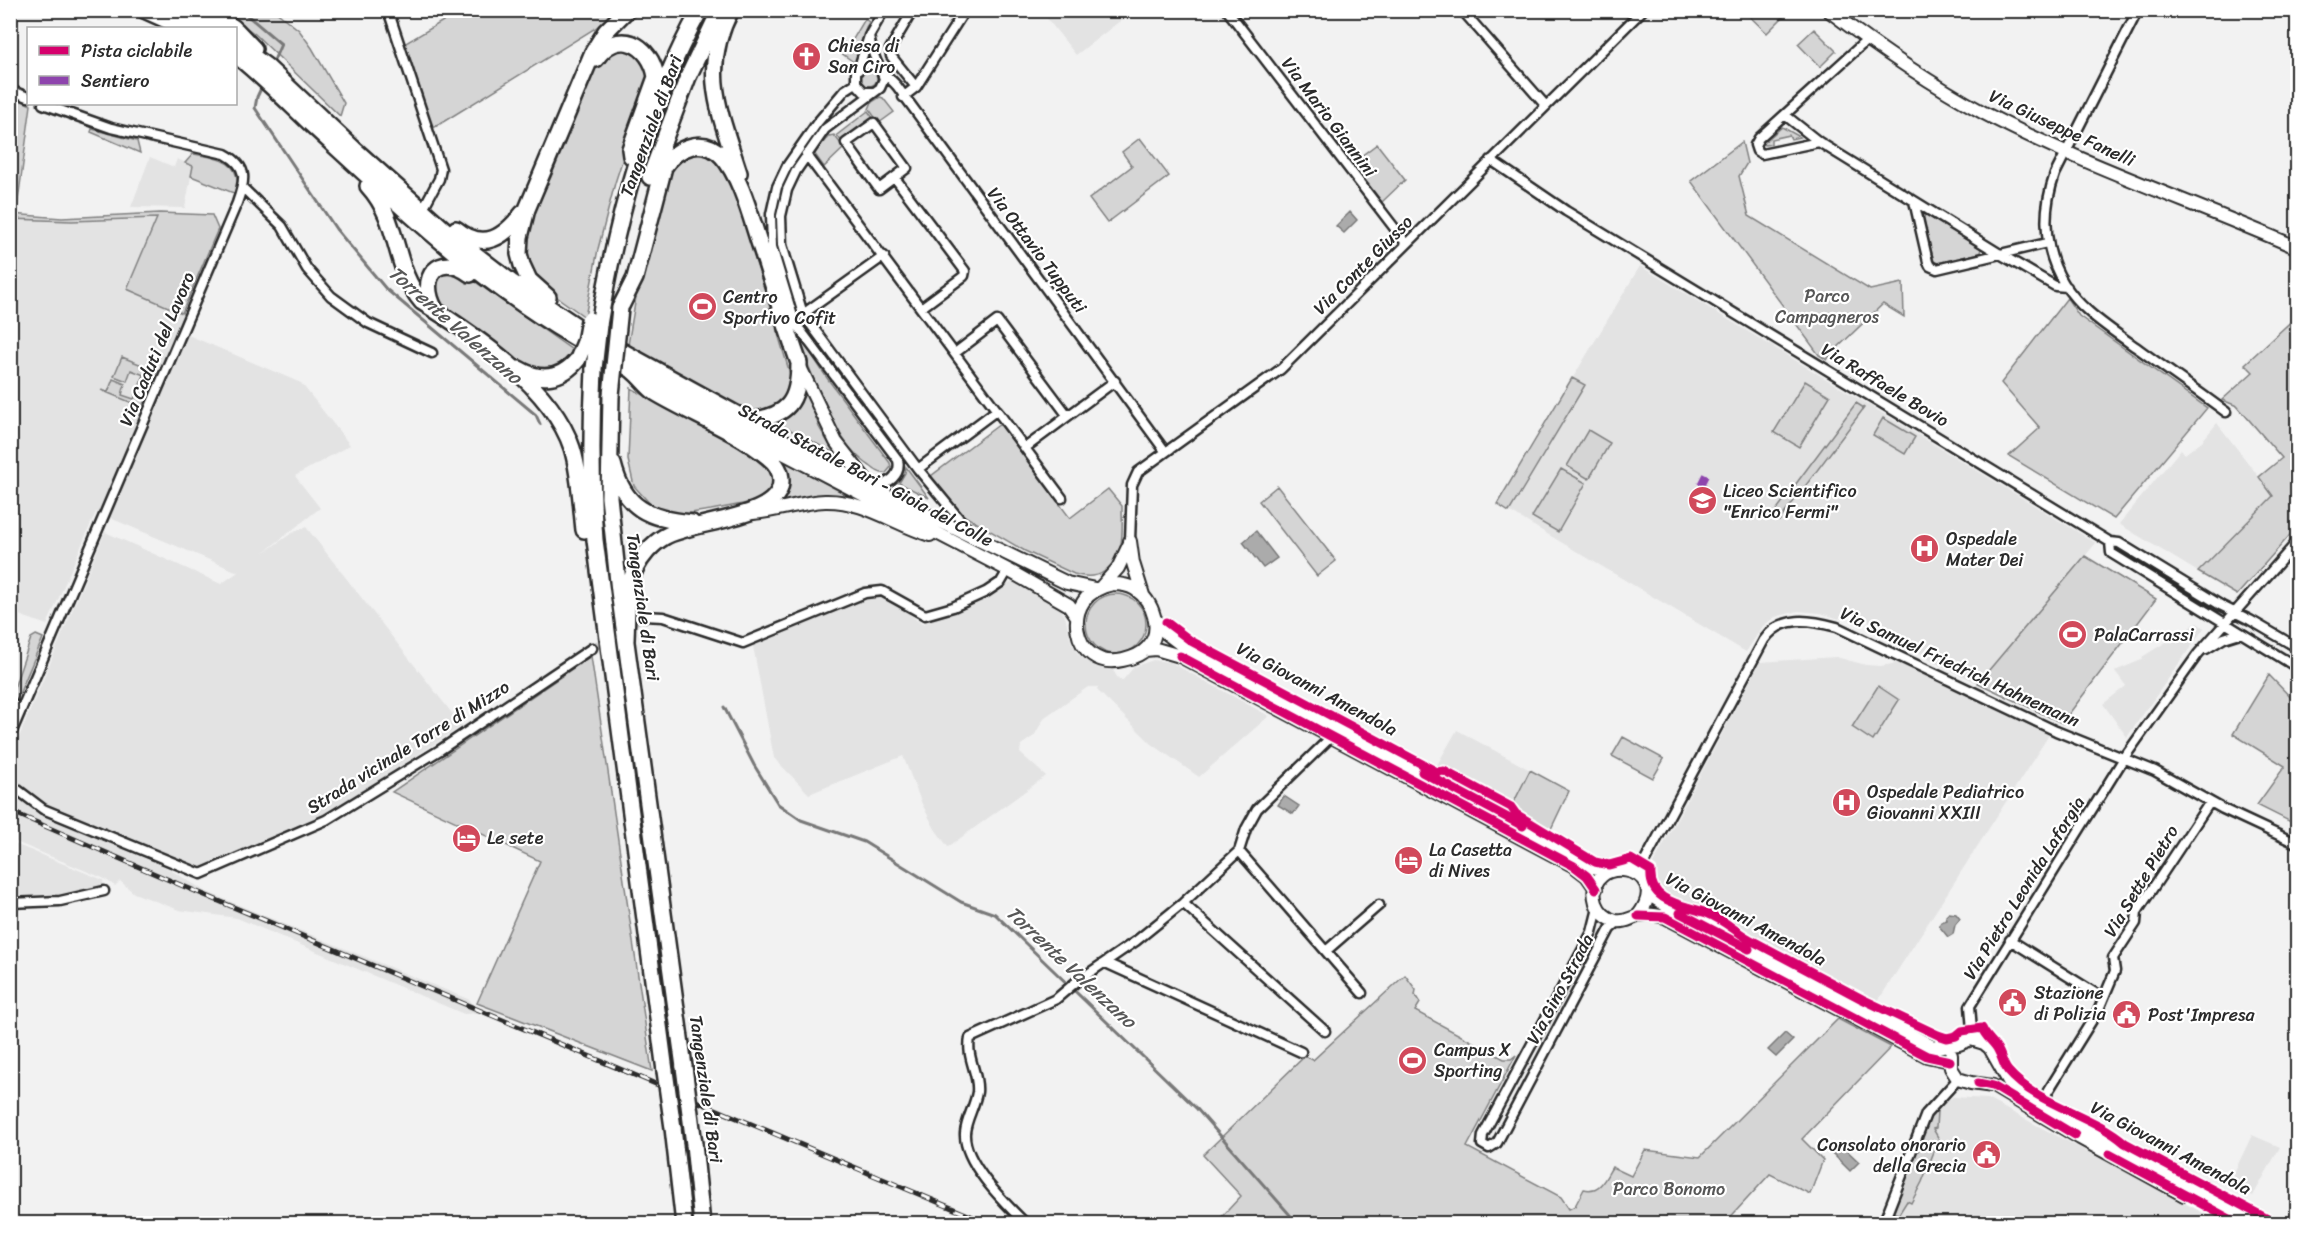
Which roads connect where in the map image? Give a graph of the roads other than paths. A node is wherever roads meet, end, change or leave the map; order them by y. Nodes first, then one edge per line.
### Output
1 (144, 10) edge
2 (169, 10) edge
3 (190, 10) edge
4 (208, 10) edge
5 (388, 10) edge
6 (627, 10) edge
7 (700, 10) edge
8 (720, 10) edge
9 (731, 10) edge
10 (884, 10) edge
11 (913, 10) edge
12 (965, 10) edge
13 (1227, 10) edge
14 (1462, 10) edge
15 (1643, 10) edge
16 (1828, 10) edge
17 (2138, 10) edge
18 (182, 27) edge
19 (196, 27) edge
20 (214, 27) edge
21 (232, 27) edge
22 (237, 35) edge
23 (869, 36) junction
24 (1867, 40) junction
25 (237, 46) edge
26 (247, 63) edge
27 (858, 68) junction
28 (881, 70) junction
29 (583, 79) junction
30 (855, 83) junction
31 (916, 87) junction
32 (10, 90) edge
33 (876, 90) junction
34 (903, 97) junction
35 (27, 98) edge
36 (46, 105) edge
37 (1546, 106) junction
38 (1785, 115) junction
39 (1805, 131) junction
40 (320, 132) junction
41 (1819, 142) junction
42 (1797, 146) junction
43 (2066, 152) junction
44 (806, 154) junction
45 (1491, 160) junction
46 (381, 173) junction
47 (633, 173) junction
48 (895, 178) junction
49 (243, 188) junction
50 (744, 199) junction
51 (1914, 201) junction
52 (426, 203) junction
53 (527, 209) junction
54 (1406, 243) junction
55 (2047, 243) junction
56 (2298, 248) edge
57 (2000, 254) junction
58 (884, 256) junction
59 (2067, 287) junction
60 (620, 308) junction
61 (921, 308) junction
62 (436, 311) junction
63 (804, 314) junction
64 (582, 326) junction
65 (432, 353) dead end
66 (955, 353) junction
67 (498, 357) junction
68 (799, 363) junction
69 (634, 372) junction
70 (1115, 381) junction
71 (996, 410) junction
72 (2226, 412) dead end
73 (1068, 416) junction
74 (748, 421) junction
75 (609, 444) junction
76 (1025, 448) junction
77 (1165, 451) junction
78 (918, 469) junction
79 (874, 489) junction
80 (1062, 498) dead end
81 (749, 513) junction
82 (703, 523) junction
83 (975, 538) junction
84 (2298, 540) edge
85 (1130, 541) junction
86 (956, 542) junction
87 (2110, 542) junction
88 (1008, 570) junction
89 (1099, 587) junction
90 (1143, 596) junction
91 (2233, 612) junction
92 (1076, 615) junction
93 (644, 616) tunnel mouth
94 (1155, 619) junction
95 (605, 620) junction
96 (2223, 622) junction
97 (2240, 633) junction
98 (2277, 636) junction
99 (626, 640) junction
100 (592, 648) tunnel mouth
101 (2298, 648) edge
102 (1145, 650) junction
103 (2268, 650) junction
104 (2198, 654) junction
105 (2298, 668) edge
106 (10, 704) edge
107 (22, 708) junction
108 (10, 736) edge
109 (1330, 738) junction
110 (2124, 758) junction
111 (10, 784) edge
112 (2210, 802) junction
113 (2298, 844) edge
114 (1239, 851) junction
115 (1610, 871) junction
116 (1638, 874) junction
117 (1596, 889) junction
118 (104, 891) dead end
119 (1648, 894) junction
120 (10, 903) edge
121 (1183, 903) junction
122 (1379, 905) dead end
123 (1598, 908) junction
124 (1638, 916) junction
125 (1619, 921) junction
126 (2010, 940) junction
127 (1326, 951) junction
128 (1106, 963) junction
129 (1362, 993) dead end
130 (2103, 998) junction
131 (1325, 1030) dead end
132 (1978, 1040) junction
133 (1959, 1044) junction
134 (1301, 1053) dead end
135 (1993, 1055) junction
136 (1950, 1061) junction
137 (1958, 1079) junction
138 (1978, 1083) junction
139 (2040, 1104) junction
140 (684, 1224) edge
141 (702, 1224) edge
142 (1026, 1224) edge
143 (1882, 1224) edge
144 (2239, 1224) edge
145 (2255, 1224) edge

1 - 18 highway
2 - 19 highway
3 - 20 highway
4 - 21 highway
5 - 52 street
6 - 29 highway
7 - 47 highway, Tangenziale di Bari
8 - 60 highway, Tangenziale di Bari
9 - 50 highway
10 - 23 street
11 - 31 street
12 - 31 street
13 - 54 street, Via Mario Giannini
14 - 37 street
15 - 37 street, Via Conte Giusso
16 - 24 main road, Via Giuseppe Fanelli
17 - 43 street
22 - 26 highway
23 - 27 street
23 - 28 street
24 - 38 street
24 - 43 main road, Via Giuseppe Fanelli
25 - 26 highway
26 - 40 highway
26 - 46 highway
27 - 28 street
27 - 30 street
28 - 33 street
28 - 34 street, Via Ottavio Tupputi
29 - 47 highway
29 - 53 highway
30 - 33 street
30 - 79 street
31 - 34 street
32 - 35 street
33 - 34 street
33 - 44 street
34 - 70 street, Via Ottavio Tupputi
36 - 49 street
37 - 45 street, Via Conte Giusso
38 - 39 street
38 - 42 street
39 - 41 street
39 - 42 street
40 - 62 highway
40 - 64 highway
41 - 42 street
41 - 51 street
43 - 55 street
43 - 56 main road, Via Giuseppe Fanelli
44 - 58 street
44 - 63 street
45 - 54 street, Via Conte Giusso
45 - 87 street, Via Raffaele Bovio
46 - 52 highway
46 - 64 highway
47 - 64 highway, Tangenziale di Bari
48 - 48 street
48 - 61 street
49 - 65 street
49 - 107 street, Via Caduti del Lavoro
50 - 60 highway
50 - 68 highway
51 - 57 street
51 - 57 street
52 - 53 highway
53 - 64 highway
54 - 77 street, Via Conte Giusso
55 - 57 street
55 - 59 street
57 - 59 street
58 - 61 street
58 - 63 street
59 - 72 street
60 - 75 highway, Tangenziale di Bari, bridge
61 - 66 street
62 - 64 highway
62 - 67 highway
63 - 78 street
64 - 67 highway, bridge
64 - 69 highway
64 - 74 highway
64 - 95 highway, Tangenziale di Bari, bridge
66 - 71 street
66 - 73 street
67 - 95 highway
68 - 74 highway
68 - 79 main road
69 - 81 highway
69 - 86 main road, Strada Statale Bari - Gioia del Colle
70 - 73 street
70 - 77 street, Via Ottavio Tupputi
71 - 76 street
71 - 78 street
73 - 76 street
74 - 79 main road, Strada Statale Bari - Gioia del Colle
75 - 82 highway
75 - 99 highway, Tangenziale di Bari
76 - 80 street
77 - 85 street, Via Conte Giusso
78 - 83 street
79 - 83 main road, Strada Statale Bari - Gioia del Colle
81 - 82 highway
81 - 86 main road
82 - 99 highway
83 - 89 main road, Strada Statale Bari - Gioia del Colle
84 - 91 street, Via Pietro Leonida Laforgia
85 - 89 main road
85 - 90 main road, Via Giovanni Amendola
86 - 88 main road, Strada Statale Bari - Gioia del Colle
87 - 91 street, Via Raffaele Bovio
87 - 96 street, Via Raffaele Bovio
88 - 92 main road, Strada Statale Bari - Gioia del Colle
88 - 93 street
89 - 90 main road
89 - 92 main road
90 - 94 main road, Via Giovanni Amendola
91 - 96 street, Via Pietro Leonida Laforgia
91 - 98 street, Via Raffaele Bovio
92 - 102 main road
94 - 102 main road
94 - 115 main road, Via Giovanni Amendola
95 - 140 highway, Tangenziale di Bari, bridge
96 - 97 street, Via Raffaele Bovio
96 - 104 street, Via Pietro Leonida Laforgia
97 - 103 street, Via Raffaele Bovio
97 - 104 street
98 - 101 street, Via Raffaele Bovio
98 - 103 street
99 - 141 highway, Tangenziale di Bari, bridge
100 - 111 street, Strada vicinale Torre di Mizzo
102 - 109 main road, Via Giovanni Amendola
103 - 105 street, Via Raffaele Bovio
104 - 110 street, Via Pietro Leonida Laforgia
106 - 107 street
107 - 108 street, Via Caduti del Lavoro
109 - 114 street
109 - 117 main road, Via Giovanni Amendola
110 - 112 street, Via Samuel Friedrich Hahnemann
110 - 116 street, Via Samuel Friedrich Hahnemann
110 - 126 street, Via Pietro Leonida Laforgia
112 - 113 street, Via Samuel Friedrich Hahnemann
112 - 130 street, Via Sette Pietro
114 - 121 street
114 - 127 street
115 - 116 main road, Via Giovanni Amendola
115 - 117 main road
116 - 119 main road, Via Giovanni Amendola
117 - 123 main road
118 - 120 street
119 - 124 main road, Via Giovanni Amendola
119 - 133 main road, Via Giovanni Amendola
121 - 128 street
121 - 131 street
122 - 127 street
123 - 125 main road
123 - 125 street, Via Gino Strada
124 - 125 main road, Via Giovanni Amendola
124 - 136 main road, Via Giovanni Amendola
126 - 130 street
126 - 132 street, Via Pietro Leonida Laforgia
127 - 129 street
128 - 134 street
128 - 142 street
130 - 139 street, Via Sette Pietro
132 - 133 main road, Via Giovanni Amendola
132 - 135 main road, Via Giovanni Amendola
133 - 136 main road
135 - 138 main road
135 - 139 main road, Via Giovanni Amendola
136 - 137 main road
137 - 138 main road, Via Giovanni Amendola
137 - 143 street
138 - 144 main road, Via Giovanni Amendola
139 - 145 main road, Via Giovanni Amendola

